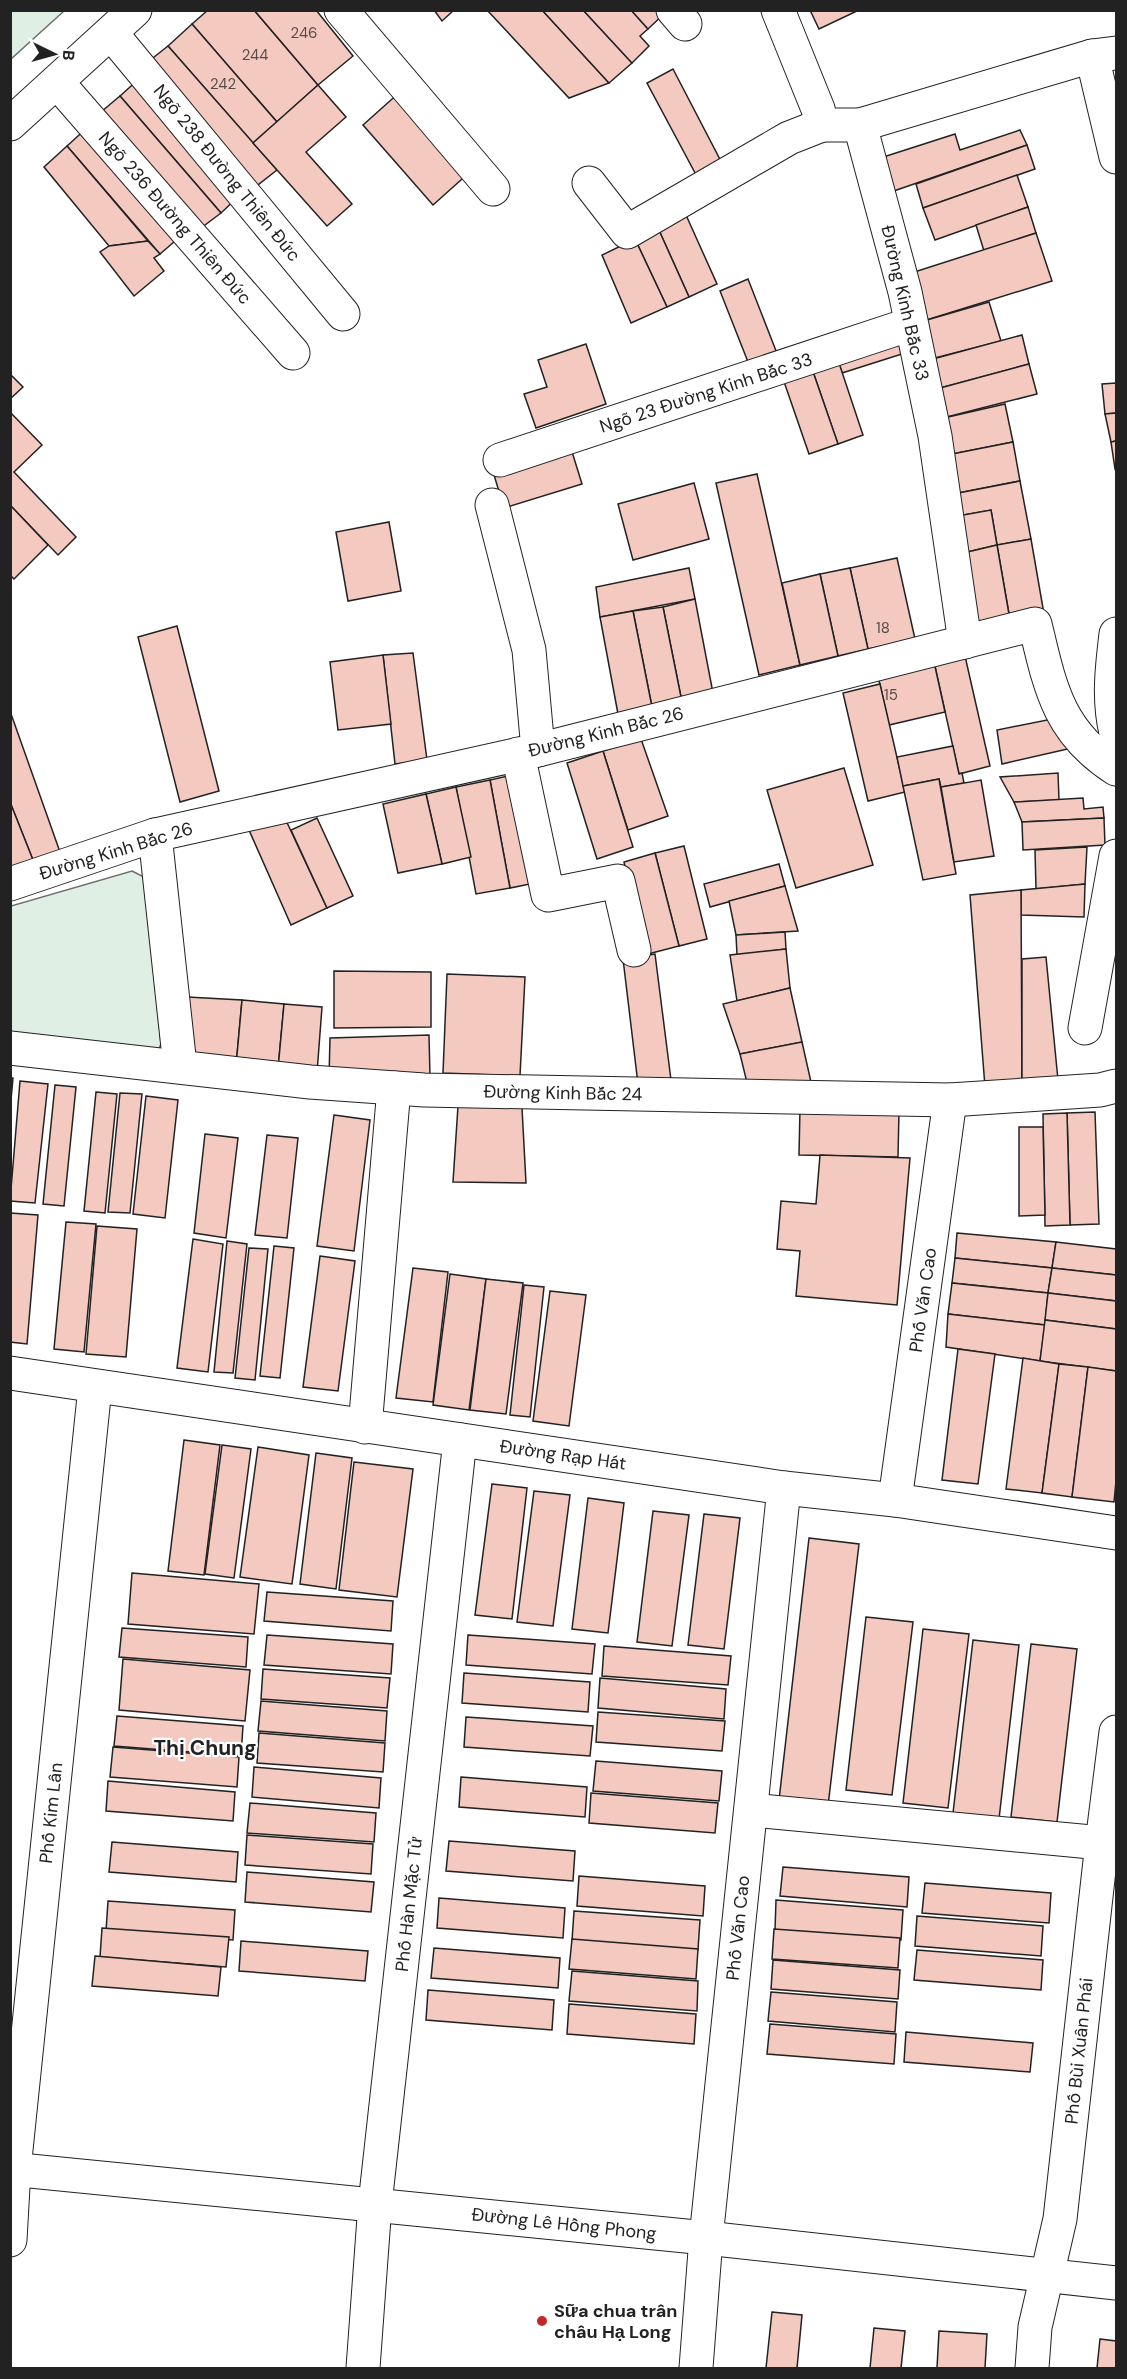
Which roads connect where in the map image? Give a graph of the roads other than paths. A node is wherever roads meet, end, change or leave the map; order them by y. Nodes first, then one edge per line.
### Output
1 (135, 10) edge
2 (341, 10) edge
3 (778, 10) edge
4 (111, 33) junction
5 (1104, 55) edge
6 (57, 82) junction
7 (10, 124) edge
8 (822, 125) junction
9 (860, 125) junction
10 (1116, 158) edge
11 (589, 183) dead end
12 (493, 189) dead end
13 (343, 314) dead end
14 (911, 324) junction
15 (292, 353) dead end
16 (500, 460) dead end
17 (492, 504) dead end
18 (1116, 634) edge
19 (965, 642) junction
20 (1116, 733) edge
21 (528, 752) junction
22 (1116, 770) edge
23 (155, 835) junction
24 (1116, 855) edge
25 (10, 884) edge
26 (634, 950) dead end
27 (1085, 1028) dead end
28 (10, 1048) edge
29 (180, 1066) junction
30 (1116, 1086) edge
31 (394, 1088) junction
32 (950, 1100) junction
33 (10, 1373) edge
34 (95, 1387) junction
35 (365, 1427) junction
36 (460, 1440) junction
37 (784, 1488) junction
38 (896, 1500) junction
39 (1116, 1533) edge
40 (1116, 1731) edge
41 (751, 1810) junction
42 (1102, 1843) junction
43 (12, 2169) edge
44 (375, 2204) junction
45 (706, 2238) junction
46 (10, 2240) edge
47 (1046, 2276) junction
48 (1116, 2283) edge
49 (363, 2368) edge
50 (696, 2368) edge
51 (1032, 2368) edge

1 - 4 street
2 - 12 street
3 - 8 street
4 - 6 street
4 - 13 street, Ngõ 238 Đường Thiên Đức
5 - 9 street
5 - 10 street
6 - 7 street
6 - 15 street, Ngõ 236 Đường Thiên Đức
8 - 9 street
8 - 11 street
9 - 14 street, Đường Kinh Bắc 33
14 - 16 street, Ngõ 23 Đường Kinh Bắc 33
14 - 19 street, Đường Kinh Bắc 33
17 - 21 street
18 - 20 street
19 - 21 street, Đường Kinh Bắc 26
19 - 22 street, Đường Kinh Bắc 26
21 - 23 street, Đường Kinh Bắc 26
21 - 26 street
23 - 25 street, Đường Kinh Bắc 26
23 - 29 street
24 - 27 street
28 - 29 street, Đường Kinh Bắc 24
29 - 31 street, Đường Kinh Bắc 24
30 - 32 street, Đường Kinh Bắc 24
31 - 32 street, Đường Kinh Bắc 24
31 - 35 street
32 - 38 street, Phố Văn Cao
33 - 34 street, Đường Rạp Hát
34 - 35 street, Đường Rạp Hát
34 - 43 street, Phố Kim Lân
35 - 36 street, Đường Rạp Hát
36 - 37 street, Đường Rạp Hát
36 - 44 street, Phố Hàn Mặc Tử
37 - 38 street, Đường Rạp Hát
37 - 41 street, Phố Văn Cao
38 - 39 street, Đường Rạp Hát
40 - 42 street, Phố Bùi Xuân Phái
41 - 42 street
41 - 45 street, Phố Văn Cao
42 - 47 street, Phố Bùi Xuân Phái
43 - 44 street, Đường Lê Hồng Phong
43 - 46 street, Phố Kim Lân
44 - 45 street, Đường Lê Hồng Phong
44 - 49 street, Phố Hàn Mặc Tử
45 - 47 street, Đường Lê Hồng Phong
45 - 50 street, Phố Văn Cao
47 - 48 street, Đường Lê Hồng Phong
47 - 51 street, Phố Bùi Xuân Phái

